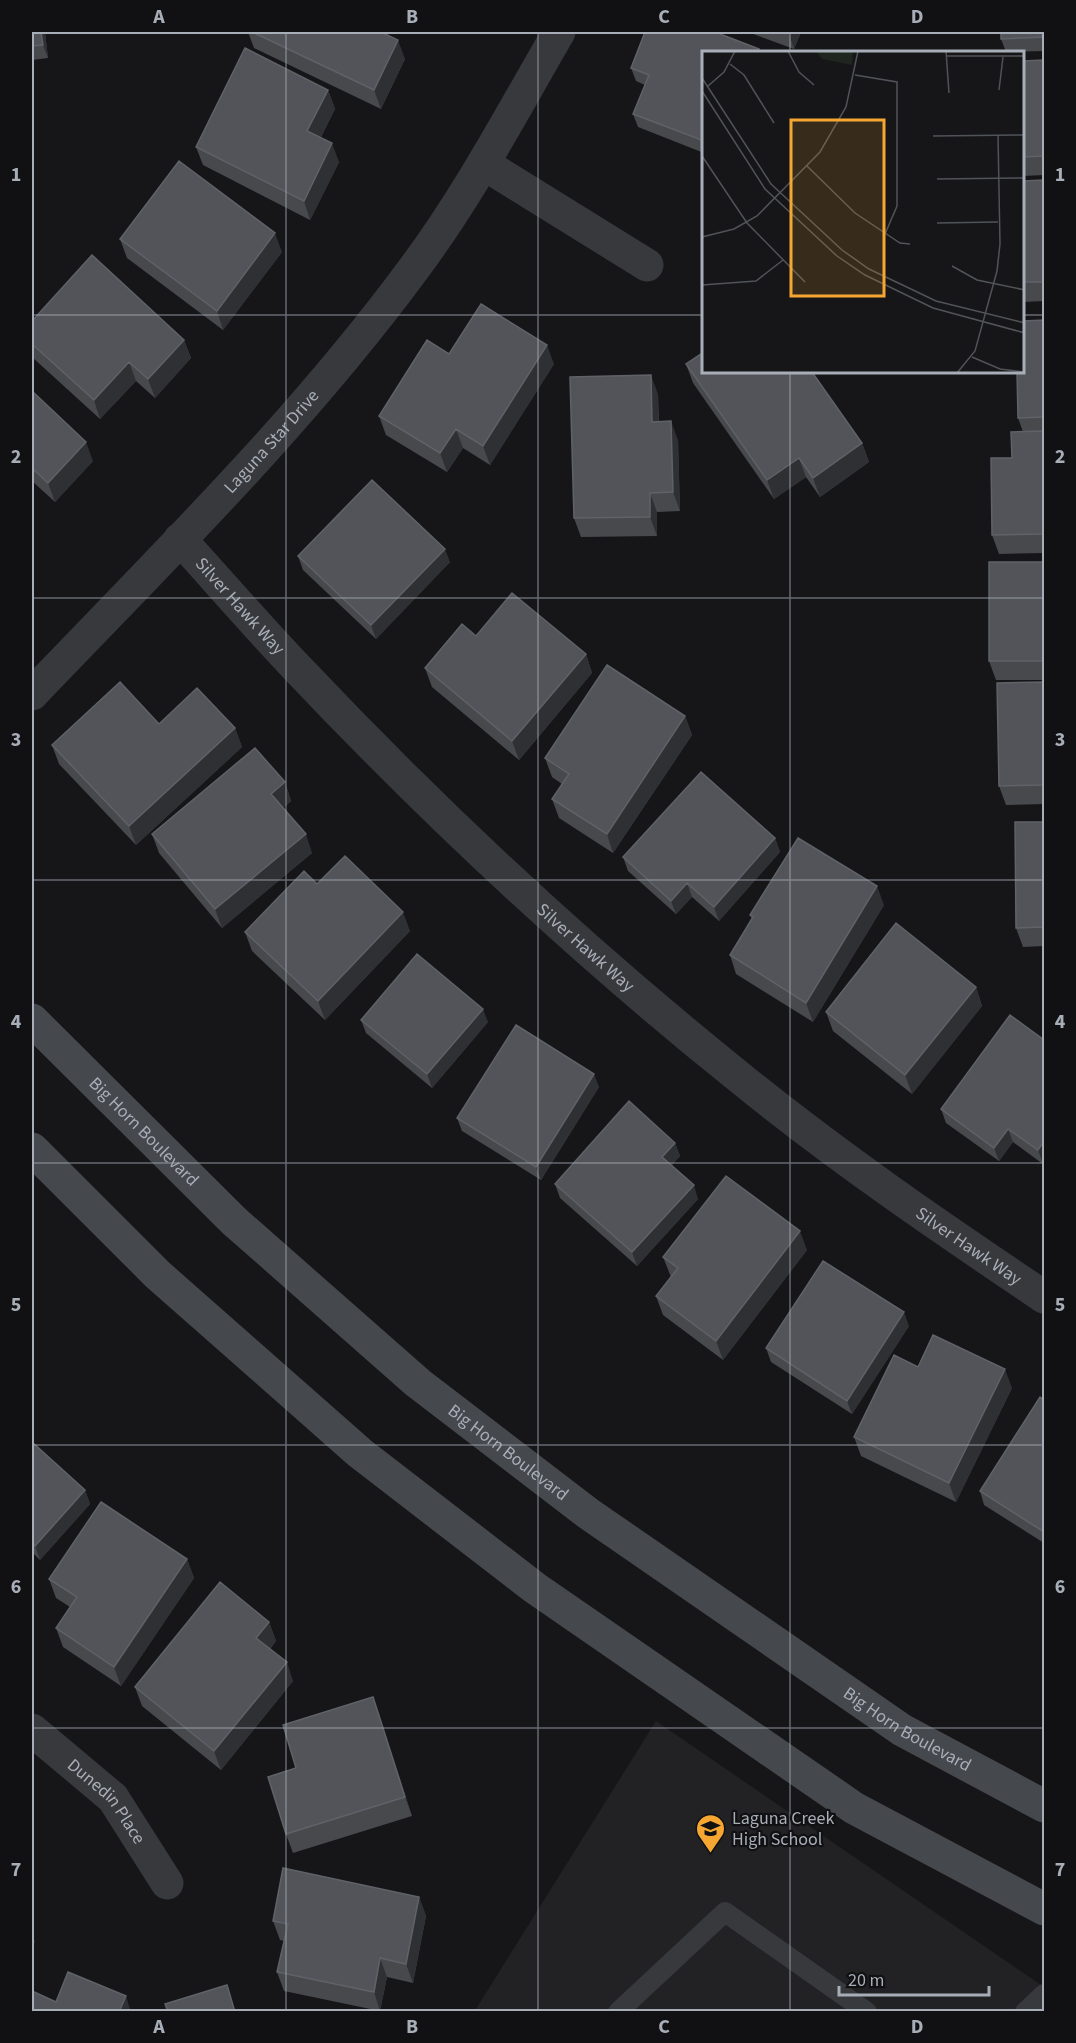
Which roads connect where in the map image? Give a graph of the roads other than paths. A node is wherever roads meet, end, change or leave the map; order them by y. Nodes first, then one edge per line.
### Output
1 (559, 32) edge
2 (484, 164) junction
3 (647, 265) dead end
4 (180, 539) junction
5 (32, 694) edge
6 (32, 1020) edge
7 (32, 1149) edge
8 (1044, 1297) edge
9 (32, 1730) edge
10 (1044, 1806) edge
11 (167, 1883) dead end
12 (1044, 1909) edge
13 (1044, 1994) edge
14 (618, 2012) edge
15 (867, 2012) edge
16 (1025, 2012) edge

1 - 2 street, Laguna Star Drive
2 - 3 street
2 - 4 street, Laguna Star Drive
4 - 5 street, Laguna Star Drive
4 - 8 street, Silver Hawk Way
6 - 10 main road, Big Horn Boulevard
7 - 12 main road
9 - 11 street, Dunedin Place
13 - 16 lane
14 - 15 lane

